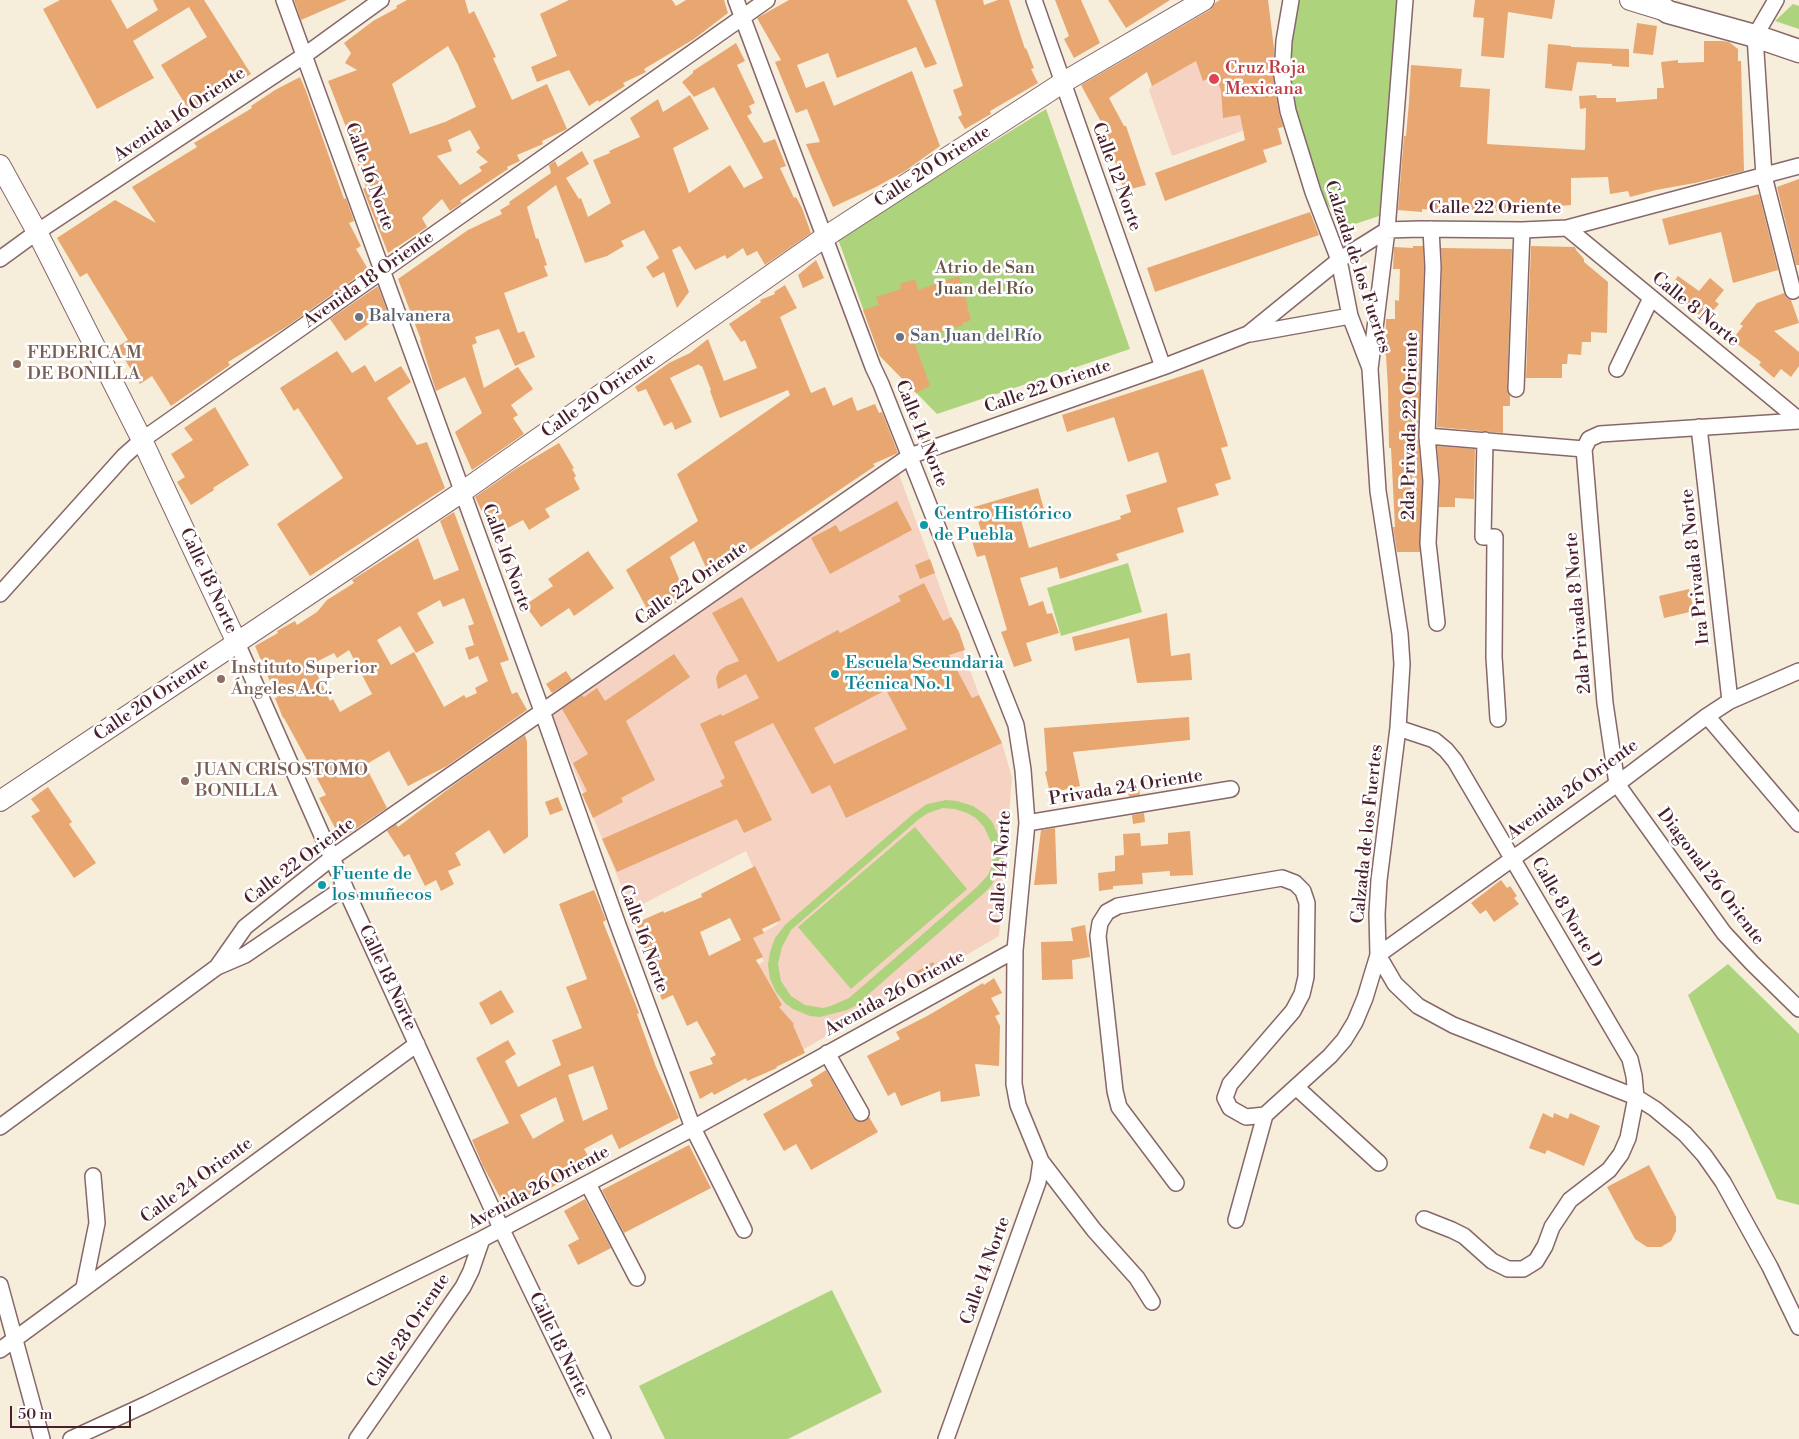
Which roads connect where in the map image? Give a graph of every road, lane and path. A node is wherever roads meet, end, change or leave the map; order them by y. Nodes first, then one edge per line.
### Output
1 (284, 0) edge
2 (380, 0) edge
3 (736, 0) edge
4 (767, 0) edge
5 (1034, 0) edge
6 (1204, 0) edge
7 (1291, 0) edge
8 (1404, 0) edge
9 (1630, 0) edge
10 (1776, 0) edge
11 (1660, 6) edge
12 (742, 18) junction
13 (1755, 36) junction
14 (1799, 51) edge
15 (305, 55) junction
16 (1062, 83) junction
17 (0, 166) edge
18 (1799, 166) edge
19 (1764, 176) junction
20 (1566, 228) junction
21 (1431, 229) junction
22 (1388, 230) junction
23 (1522, 230) junction
24 (37, 232) junction
25 (825, 237) junction
26 (0, 259) edge
27 (1339, 260) junction
28 (383, 270) junction
29 (1792, 291) dead end
30 (1650, 298) junction
31 (1350, 316) junction
32 (1248, 334) junction
33 (1163, 367) junction
34 (1617, 369) dead end
35 (1370, 370) junction
36 (1516, 389) dead end
37 (1799, 420) edge
38 (1699, 428) junction
39 (1427, 436) junction
40 (142, 440) junction
41 (1485, 440) junction
42 (1587, 444) junction
43 (910, 456) junction
44 (462, 492) junction
45 (0, 594) edge
46 (1437, 623) dead end
47 (237, 643) junction
48 (1799, 671) edge
49 (1730, 702) junction
50 (542, 711) junction
51 (1707, 716) junction
52 (1498, 719) dead end
53 (1398, 728) junction
54 (1617, 784) junction
55 (1231, 789) dead end
56 (0, 801) edge
57 (1028, 823) junction
58 (1799, 824) edge
59 (333, 857) junction
60 (1512, 858) junction
61 (345, 887) junction
62 (1014, 950) junction
63 (1378, 955) junction
64 (217, 967) junction
65 (1799, 1009) edge
66 (417, 1044) junction
67 (827, 1053) junction
68 (1296, 1087) junction
69 (1636, 1097) junction
70 (861, 1113) dead end
71 (1265, 1115) junction
72 (0, 1127) edge
73 (693, 1128) junction
74 (1041, 1160) junction
75 (1379, 1163) dead end
76 (93, 1176) dead end
77 (1176, 1183) dead end
78 (588, 1184) junction
79 (1424, 1219) dead end
80 (1236, 1220) dead end
81 (501, 1228) junction
82 (744, 1230) dead end
83 (482, 1239) junction
84 (637, 1278) dead end
85 (0, 1285) edge
86 (84, 1287) junction
87 (1152, 1302) dead end
88 (1799, 1327) edge
89 (14, 1339) junction
90 (0, 1350) edge
91 (42, 1439) edge
92 (71, 1439) edge
93 (357, 1439) edge
94 (603, 1439) edge
95 (946, 1439) edge

1 - 15 street, Calle 16 Norte
2 - 15 street, Avenida 16 Oriente
3 - 12 street, Calle 14 Norte
4 - 12 street, Avenida 18 Oriente
5 - 16 street, Calle 12 Norte
6 - 16 street, Calle 20 Oriente
7 - 27 street, Calzada de los Fuertes
8 - 22 street, Calzada de los Fuertes
9 - 11 street
10 - 13 street
11 - 13 main road
12 - 25 street, Calle 14 Norte
12 - 28 street, Avenida 18 Oriente
13 - 14 main road
13 - 19 street
15 - 24 street, Avenida 16 Oriente
15 - 28 street, Calle 16 Norte
16 - 25 street, Calle 20 Oriente
16 - 33 street, Calle 12 Norte
17 - 24 street, Calle 18 Norte
18 - 19 street, Calle 22 Oriente
19 - 20 street, Calle 22 Oriente
19 - 29 street
20 - 23 street, Calle 22 Oriente
20 - 30 street, Calle 8 Norte
21 - 22 street, Calle 22 Oriente
21 - 23 street, Calle 22 Oriente
21 - 39 street, 2da Privada 22 Oriente
22 - 27 street, Calle 22 Oriente
22 - 35 street, Calzada de los Fuertes
23 - 36 street
24 - 26 street, Avenida 16 Oriente
24 - 40 street, Calle 18 Norte
25 - 43 street, Calle 14 Norte
25 - 44 street, Calle 20 Oriente
27 - 31 street, Calzada de los Fuertes
27 - 32 street, Calle 22 Oriente
28 - 40 street, Avenida 18 Oriente
28 - 44 street, Calle 16 Norte
30 - 34 street
30 - 37 street, Calle 8 Norte
31 - 32 street, Calle 22 Oriente
31 - 35 street, Calzada de los Fuertes
32 - 33 street, Calle 22 Oriente
33 - 43 street, Calle 22 Oriente
35 - 53 street, Calzada de los Fuertes
37 - 38 street
38 - 42 street
38 - 49 street, 1ra Privada 8 Norte
39 - 41 street
39 - 46 street, 2da Privada 22 Oriente
40 - 45 street, Avenida 18 Oriente
40 - 47 street, Calle 18 Norte
41 - 42 street
41 - 52 street
42 - 54 street, 2da Privada 8 Norte
43 - 50 street, Calle 22 Oriente
43 - 57 street, Calle 14 Norte
44 - 47 street, Calle 20 Oriente
44 - 50 street, Calle 16 Norte
47 - 56 street, Calle 20 Oriente
47 - 59 street, Calle 18 Norte
48 - 49 street, Avenida 26 Oriente
49 - 51 street, Avenida 26 Oriente
50 - 59 street, Calle 22 Oriente
50 - 73 street, Calle 16 Norte
51 - 54 street, Avenida 26 Oriente
51 - 58 street
53 - 60 street, Calle 8 Norte D
53 - 63 street, Calzada de los Fuertes
54 - 60 street, Avenida 26 Oriente
54 - 65 street, Diagonal 26 Oriente
55 - 57 street, Privada 24 Oriente
57 - 62 street, Calle 14 Norte
59 - 61 street, Calle 18 Norte
59 - 64 street, Calle 22 Oriente
60 - 63 street, Avenida 26 Oriente
60 - 69 street, Calle 8 Norte D
61 - 64 street, Calle 22 Oriente
61 - 66 street, Calle 18 Norte
62 - 67 street, Avenida 26 Oriente
62 - 74 street, Calle 14 Norte
63 - 68 street
63 - 69 street, Calzada de los Fuertes
64 - 72 street, Calle 22 Oriente
66 - 81 street, Calle 18 Norte
66 - 86 street, Calle 24 Oriente
67 - 70 street
67 - 73 street, Avenida 26 Oriente
68 - 71 street
68 - 75 street
69 - 79 street
69 - 88 street, Calzada de los Fuertes
71 - 77 street
71 - 80 street
73 - 78 street, Avenida 26 Oriente
73 - 82 street, Calle 16 Norte
74 - 87 street
74 - 95 street, Calle 14 Norte
76 - 86 street
78 - 81 street, Avenida 26 Oriente
78 - 84 street
81 - 83 street, Avenida 26 Oriente
81 - 94 street, Calle 18 Norte
83 - 92 street, Avenida 26 Oriente
83 - 93 street, Calle 28 Oriente
85 - 89 street
86 - 89 street, Calle 24 Oriente
89 - 90 street, Calle 24 Oriente
89 - 91 street

